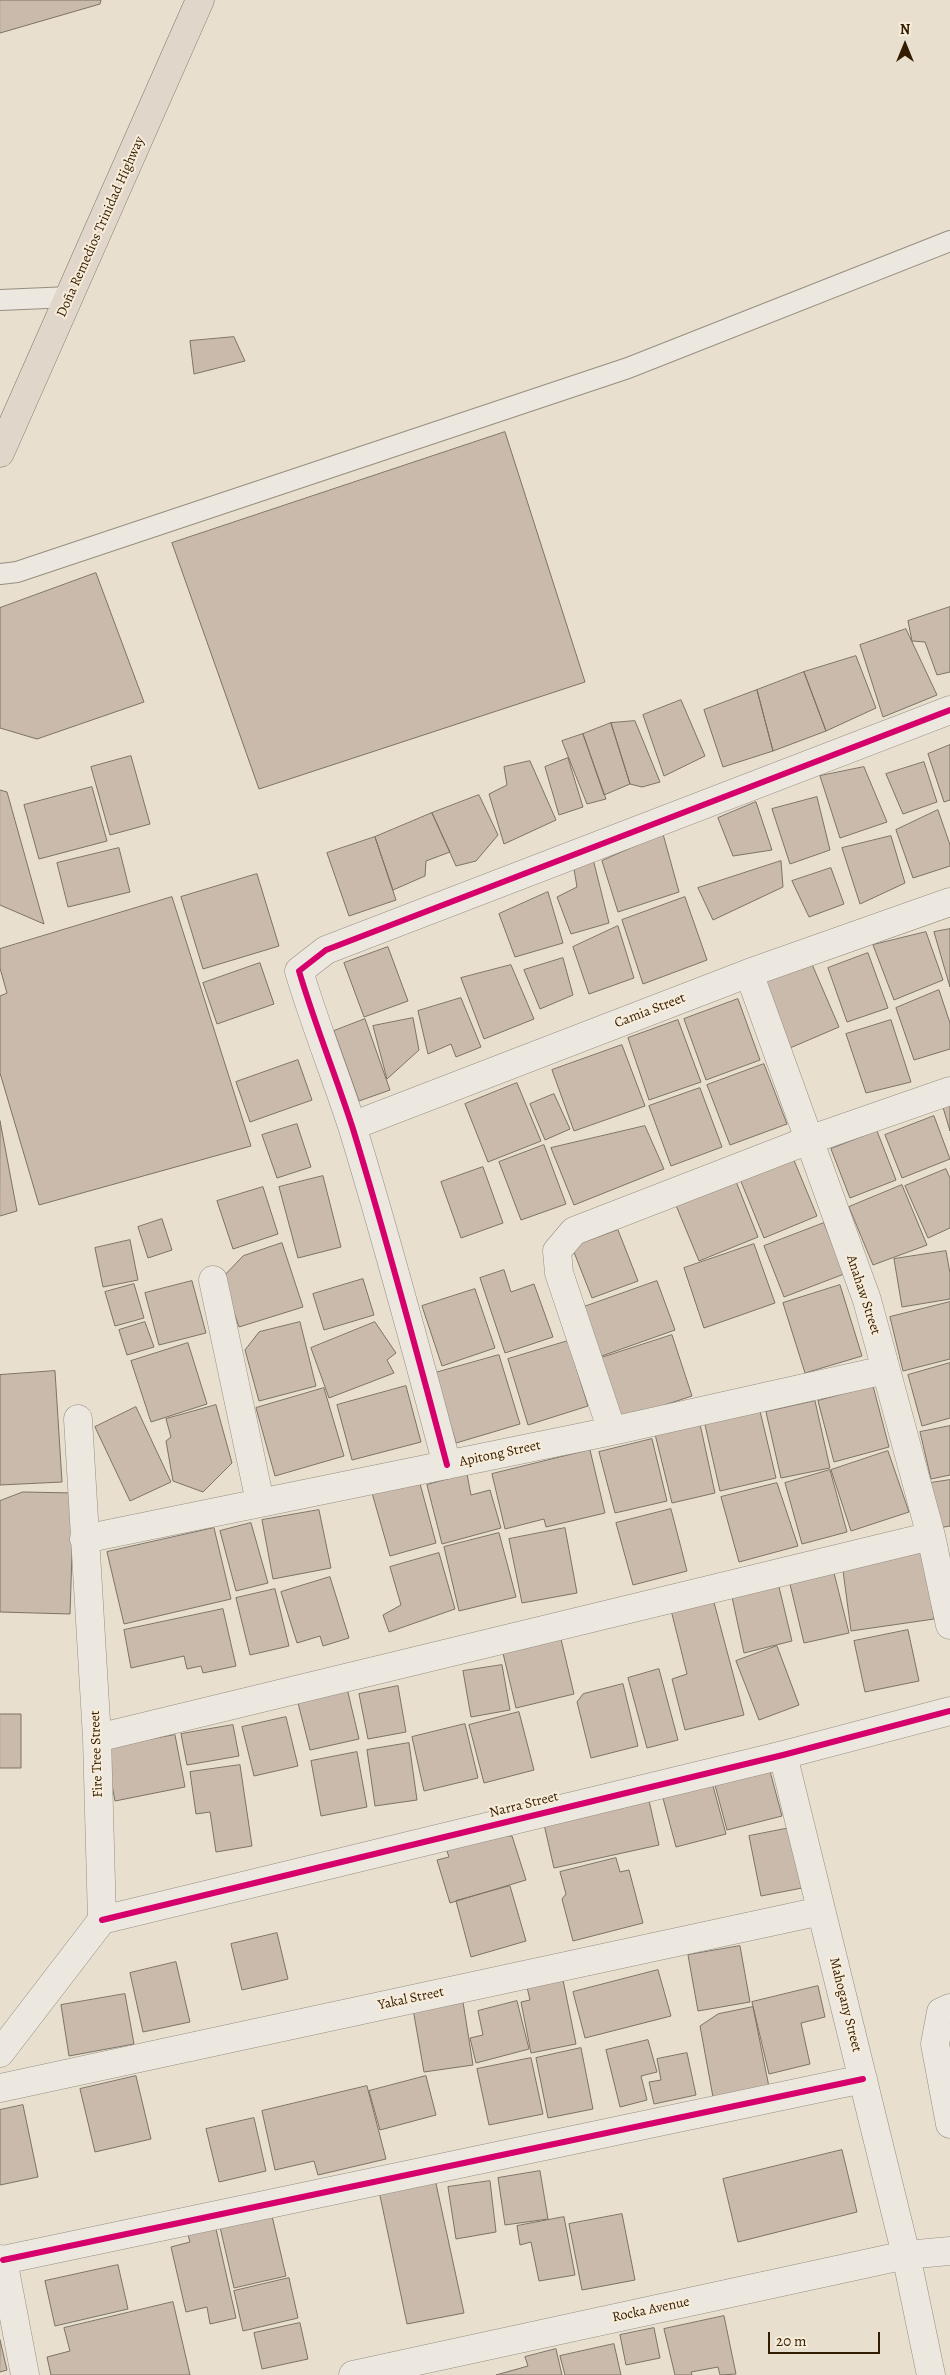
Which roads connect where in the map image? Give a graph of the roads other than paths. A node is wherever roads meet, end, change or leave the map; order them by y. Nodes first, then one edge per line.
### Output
1 (200, 0) edge
2 (950, 241) edge
3 (70, 297) junction
4 (0, 300) edge
5 (0, 453) edge
6 (0, 574) edge
7 (950, 710) edge
8 (950, 902) edge
9 (749, 973) junction
10 (950, 1091) edge
11 (352, 1126) junction
12 (809, 1140) junction
13 (212, 1280) dead end
14 (885, 1370) junction
15 (78, 1419) dead end
16 (612, 1430) junction
17 (447, 1465) junction
18 (260, 1502) junction
19 (931, 1536) junction
20 (84, 1539) junction
21 (950, 1625) edge
22 (950, 1711) edge
23 (97, 1738) junction
24 (783, 1755) junction
25 (821, 1911) junction
26 (102, 1920) junction
27 (950, 2008) edge
28 (0, 2053) edge
29 (863, 2079) junction
30 (0, 2088) edge
31 (950, 2124) edge
32 (950, 2251) edge
33 (906, 2255) junction
34 (1, 2259) edge
35 (425, 2367) edge
36 (26, 2375) edge
37 (353, 2375) edge
38 (931, 2375) edge

1 - 3 highway, Doña Remedios Trinidad Highway
2 - 6 lane
3 - 4 lane
3 - 5 highway, Doña Remedios Trinidad Highway
7 - 11 street
8 - 9 street, Camia Street
9 - 11 street, Camia Street
9 - 12 street, Anahaw Street
10 - 12 street
11 - 17 street
12 - 14 street, Anahaw Street
12 - 16 street
13 - 18 street
14 - 16 street, Apitong Street
14 - 19 street, Anahaw Street
15 - 20 street, Fire Tree Street
16 - 17 street, Apitong Street
17 - 18 street, Apitong Street
18 - 20 street, Apitong Street
19 - 21 street, Anahaw Street
19 - 23 street
20 - 23 street, Fire Tree Street
22 - 24 street, Narra Street
23 - 26 street, Fire Tree Street
24 - 25 street, Mahogany Street
24 - 26 street, Narra Street
25 - 29 street, Mahogany Street
25 - 30 street, Yakal Street
26 - 28 street
27 - 31 street
29 - 33 street, Mahogany Street
29 - 34 street
32 - 33 street, Rocka Avenue
33 - 35 street, Rocka Avenue
33 - 38 street, Mahogany Street
34 - 36 street
35 - 37 street, Rocka Avenue

